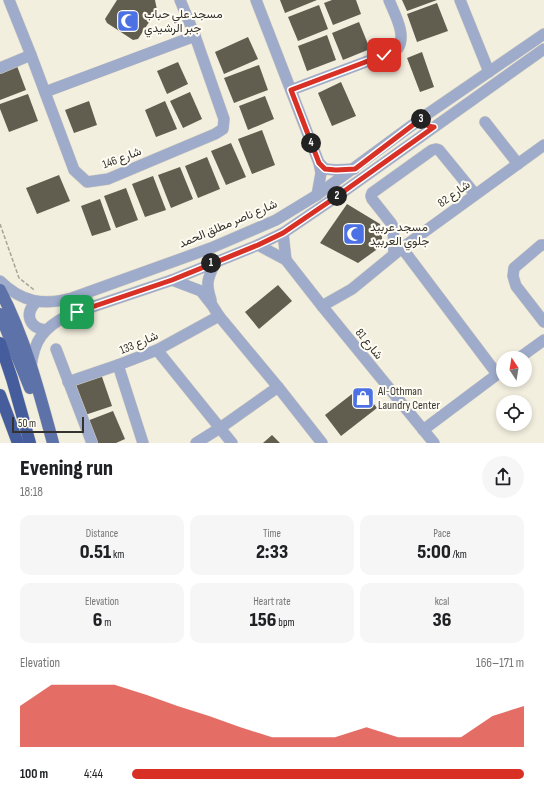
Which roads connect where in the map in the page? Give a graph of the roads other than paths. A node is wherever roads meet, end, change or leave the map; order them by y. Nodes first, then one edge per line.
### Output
1 (9, 0) edge
2 (180, 0) edge
3 (256, 0) edge
4 (389, 0) edge
5 (460, 0) edge
6 (544, 34) edge
7 (195, 36) junction
8 (544, 49) edge
9 (31, 55) junction
10 (0, 68) edge
11 (489, 72) junction
12 (291, 90) junction
13 (45, 92) junction
14 (426, 115) junction
15 (485, 122) dead end
16 (434, 127) junction
17 (544, 145) edge
18 (319, 163) junction
19 (518, 164) junction
20 (355, 169) junction
21 (475, 194) junction
22 (317, 196) junction
23 (283, 233) junction
24 (258, 245) junction
25 (544, 245) edge
26 (398, 251) junction
27 (286, 260) junction
28 (216, 261) junction
29 (0, 280) edge
30 (172, 280) junction
31 (0, 290) edge
32 (36, 302) junction
33 (212, 304) junction
34 (322, 306) junction
35 (0, 314) edge
36 (219, 316) junction
37 (544, 322) edge
38 (46, 330) junction
39 (544, 340) edge
40 (0, 343) edge
41 (56, 349) dead end
42 (157, 350) junction
43 (529, 351) edge
44 (118, 365) junction
45 (496, 367) edge
46 (31, 368) junction
47 (496, 375) edge
48 (68, 382) junction
49 (278, 386) junction
50 (0, 395) edge
51 (220, 428) junction
52 (423, 430) junction
53 (18, 443) edge
54 (30, 443) edge
55 (53, 443) edge
56 (92, 443) edge
57 (143, 443) edge
58 (196, 443) edge
59 (232, 443) edge
60 (322, 443) edge
61 (434, 443) edge

1 - 9 street, شارع 146
2 - 7 street, شارع 146
3 - 12 street
4 - 12 street
5 - 11 street
6 - 11 street, شارع ناصر مطلق الحمد
7 - 13 street
7 - 13 street, شارع 146
8 - 16 street
9 - 10 street
9 - 13 street, شارع 146
11 - 14 street, شارع ناصر مطلق الحمد
12 - 18 street
14 - 16 street
14 - 20 street, شارع ناصر مطلق الحمد
15 - 19 street
16 - 23 street
17 - 19 street, شارع 82
18 - 20 street
18 - 22 street
19 - 21 street, شارع 82
20 - 22 street, شارع ناصر مطلق الحمد
21 - 26 street, شارع 82
21 - 26 street
22 - 32 street, شارع ناصر مطلق الحمد
23 - 24 street
23 - 27 street
24 - 27 street, شارع 81
24 - 28 street
25 - 37 street
26 - 34 street, شارع 82
26 - 45 street
27 - 34 street, شارع 81
28 - 30 street
28 - 33 street
29 - 32 street, شارع ناصر مطلق الحمد
30 - 33 street
30 - 38 street
31 - 46 main road
32 - 38 street
33 - 36 street
34 - 52 street, شارع 81
35 - 55 main road
36 - 42 street, شارع 133
36 - 49 street
38 - 46 street
39 - 43 street
40 - 54 highway
41 - 48 street
42 - 44 street, شارع 133
42 - 51 street
44 - 48 street
44 - 57 street, شارع 133
46 - 55 main road
47 - 52 street
48 - 56 street
49 - 51 street
49 - 60 street
50 - 53 highway
51 - 58 street
51 - 59 street
52 - 61 street, شارع 81

